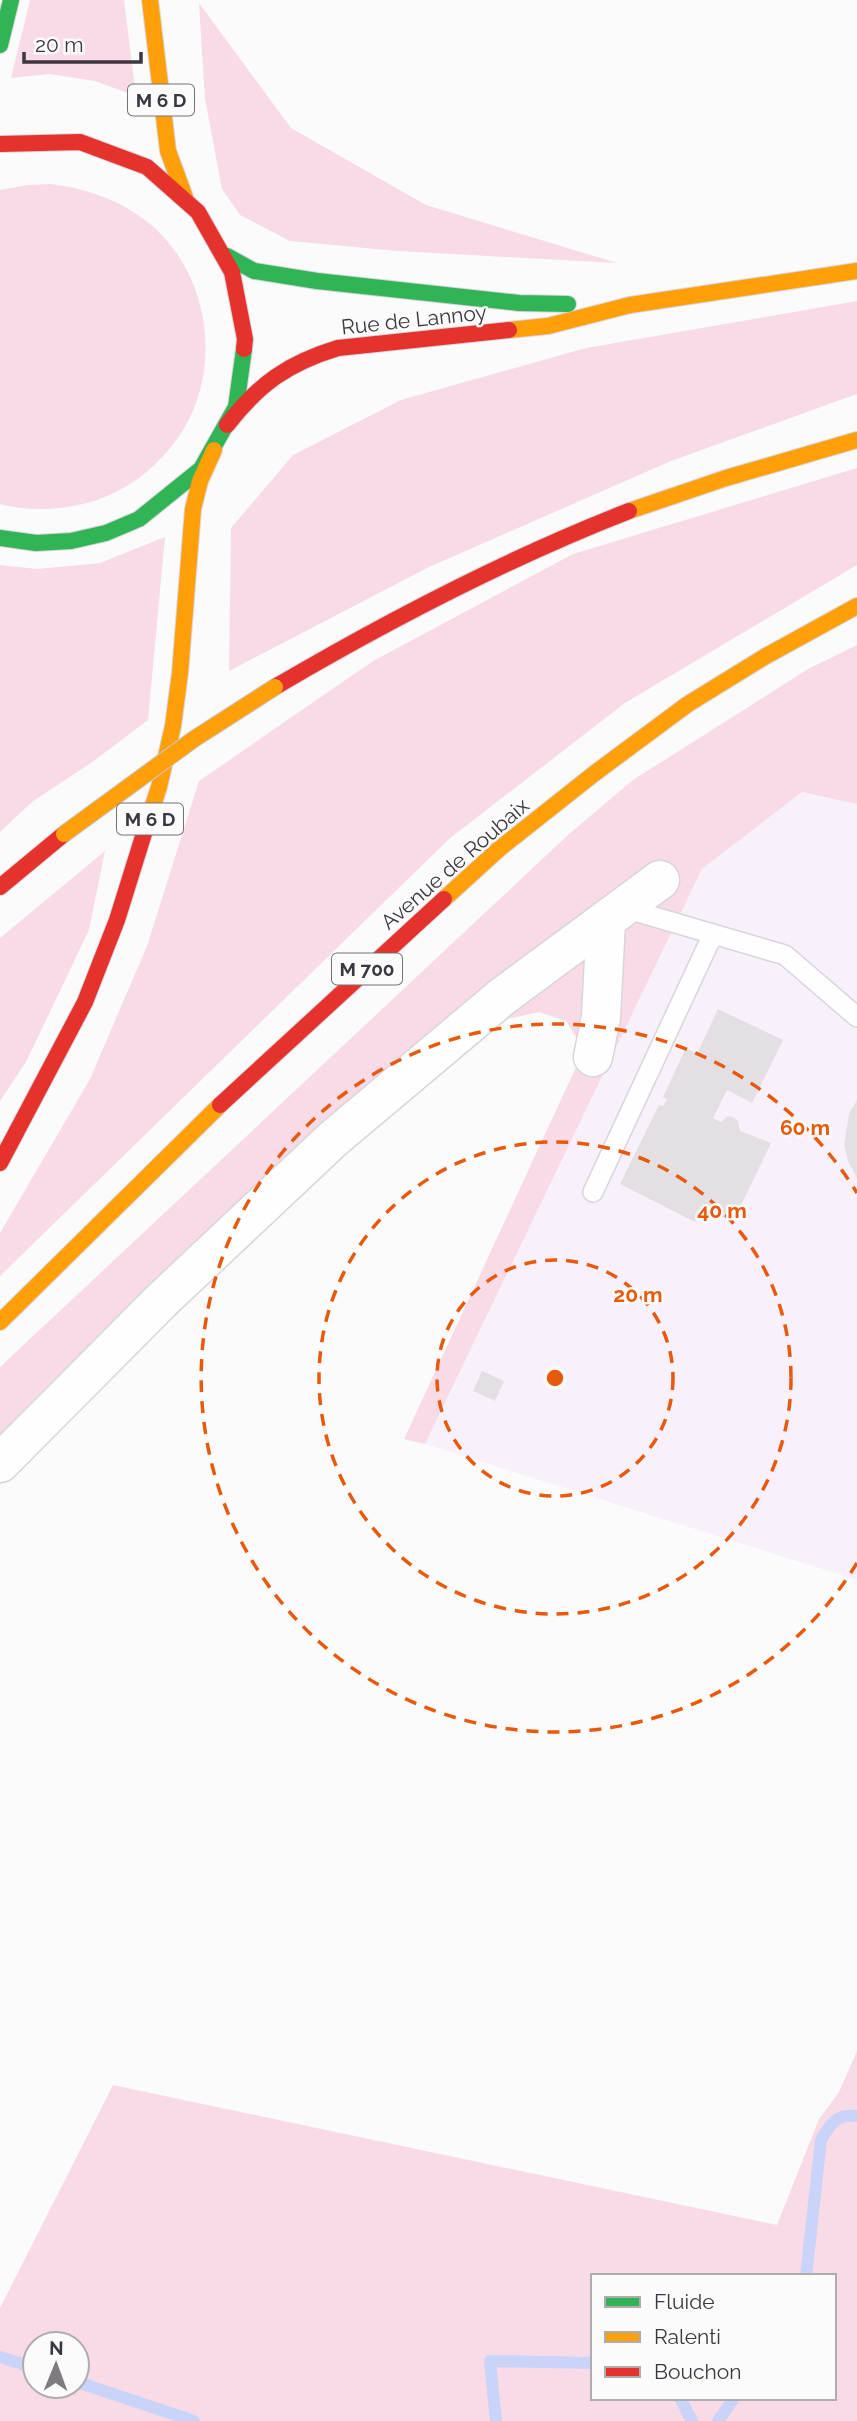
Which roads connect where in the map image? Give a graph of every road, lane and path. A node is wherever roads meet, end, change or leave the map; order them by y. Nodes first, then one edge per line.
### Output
1 (11, 0) edge
2 (150, 0) edge
3 (0, 45) edge
4 (0, 144) edge
5 (185, 197) junction
6 (227, 256) junction
7 (857, 271) edge
8 (630, 305) junction
9 (227, 425) junction
10 (857, 440) edge
11 (214, 450) junction
12 (0, 538) edge
13 (857, 606) edge
14 (660, 880) dead end
15 (0, 887) edge
16 (615, 914) junction
17 (713, 934) junction
18 (857, 1017) edge
19 (593, 1057) dead end
20 (0, 1163) edge
21 (593, 1192) dead end
22 (0, 1322) edge
23 (0, 1462) edge

1 - 3 main road
2 - 5 main road, M 6 D
4 - 5 main road
5 - 6 main road
6 - 8 main road, Rue de Lannoy
6 - 9 main road
7 - 8 main road, Rue de Lannoy
8 - 9 main road, Rue de Lannoy
9 - 11 main road
10 - 15 main road, bridge
11 - 12 main road
11 - 20 main road, M 6 D
13 - 22 main road, Avenue de Roubaix / M 700
14 - 16 street
16 - 17 lane
16 - 19 street
16 - 23 street
17 - 18 lane
17 - 21 lane

